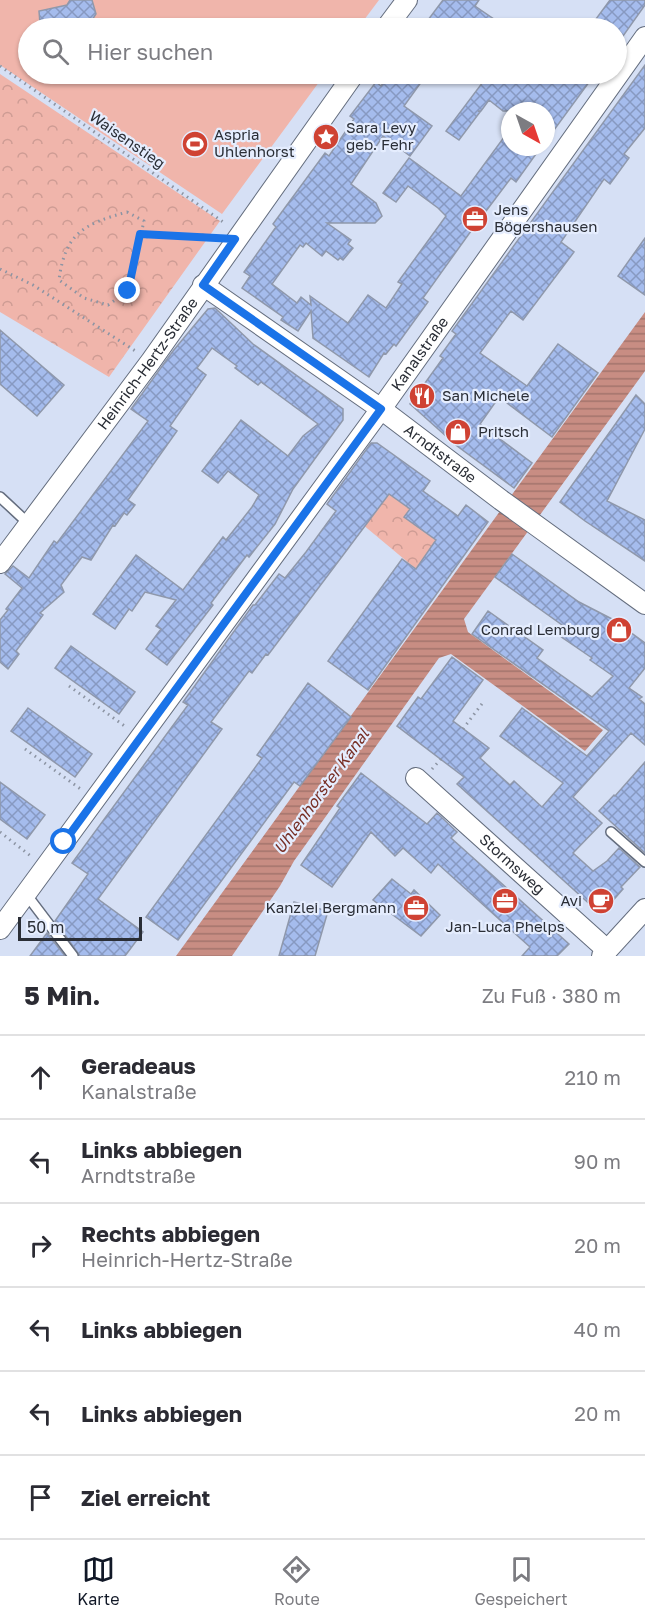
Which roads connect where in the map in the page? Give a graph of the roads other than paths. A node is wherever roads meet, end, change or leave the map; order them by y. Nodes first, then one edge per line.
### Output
1 (407, 0) edge
2 (394, 18) edge
3 (645, 36) edge
4 (627, 61) edge
5 (347, 84) edge
6 (611, 84) edge
7 (203, 285) junction
8 (381, 409) junction
9 (0, 497) edge
10 (29, 524) junction
11 (0, 563) edge
12 (645, 604) edge
13 (416, 778) dead end
14 (611, 832) dead end
15 (645, 862) edge
16 (26, 894) junction
17 (645, 909) edge
18 (0, 929) edge
19 (605, 953) edge
20 (73, 956) edge

1 - 2 street
3 - 4 street, Kanalstraße
5 - 7 street, Heinrich-Hertz-Straße
6 - 8 street, Kanalstraße
7 - 8 street, Arndtstraße
7 - 10 street, Heinrich-Hertz-Straße
8 - 12 street, Arndtstraße
8 - 16 street, Kanalstraße
9 - 10 lane
10 - 11 street, Heinrich-Hertz-Straße
13 - 19 street, Stormsweg
14 - 15 lane
16 - 18 street, Kanalstraße
16 - 20 lane
17 - 19 street

